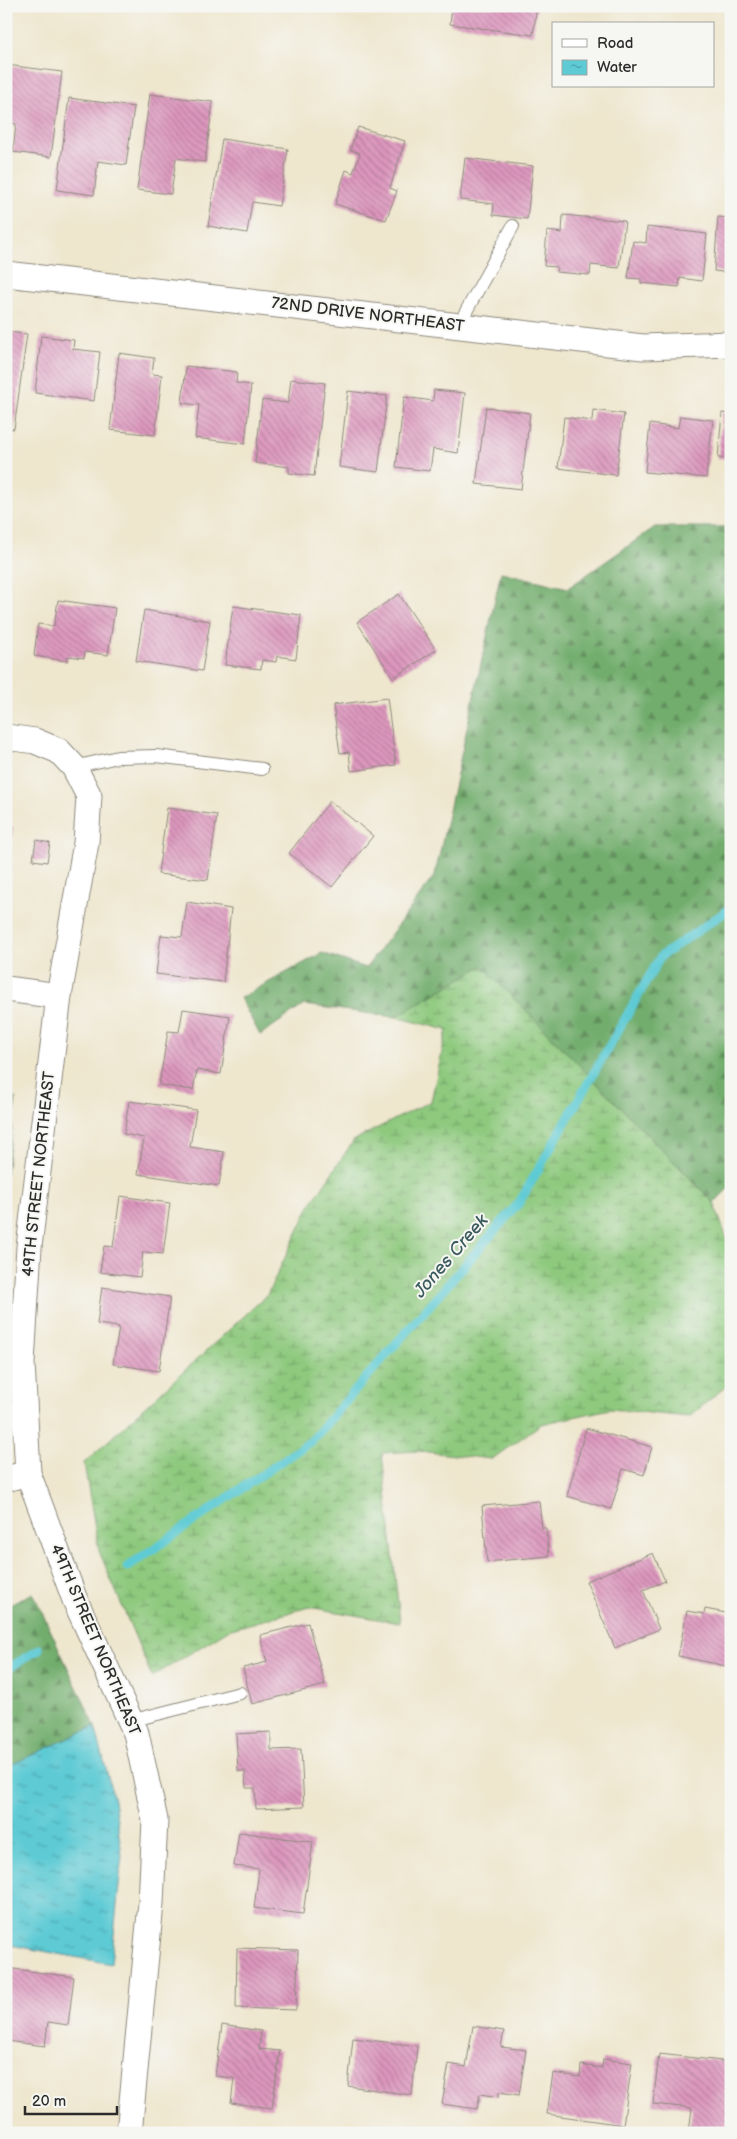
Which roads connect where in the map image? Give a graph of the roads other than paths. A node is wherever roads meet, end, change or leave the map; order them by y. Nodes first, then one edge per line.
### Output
1 (513, 226) dead end
2 (6, 274) edge
3 (458, 326) junction
4 (731, 344) edge
5 (6, 737) edge
6 (74, 767) junction
7 (262, 769) dead end
8 (6, 989) edge
9 (59, 996) junction
10 (17, 1476) edge
11 (240, 1693) dead end
12 (130, 1721) junction
13 (129, 2133) edge

1 - 3 lane
2 - 3 street, 72ND DRIVE NORTHEAST
3 - 4 street, 72ND DRIVE NORTHEAST
5 - 6 street
6 - 7 lane
6 - 9 street, 49TH STREET NORTHEAST
8 - 9 street
9 - 10 street, 49TH STREET NORTHEAST
10 - 12 street, 49TH STREET NORTHEAST
11 - 12 lane
12 - 13 street, 49TH STREET NORTHEAST

